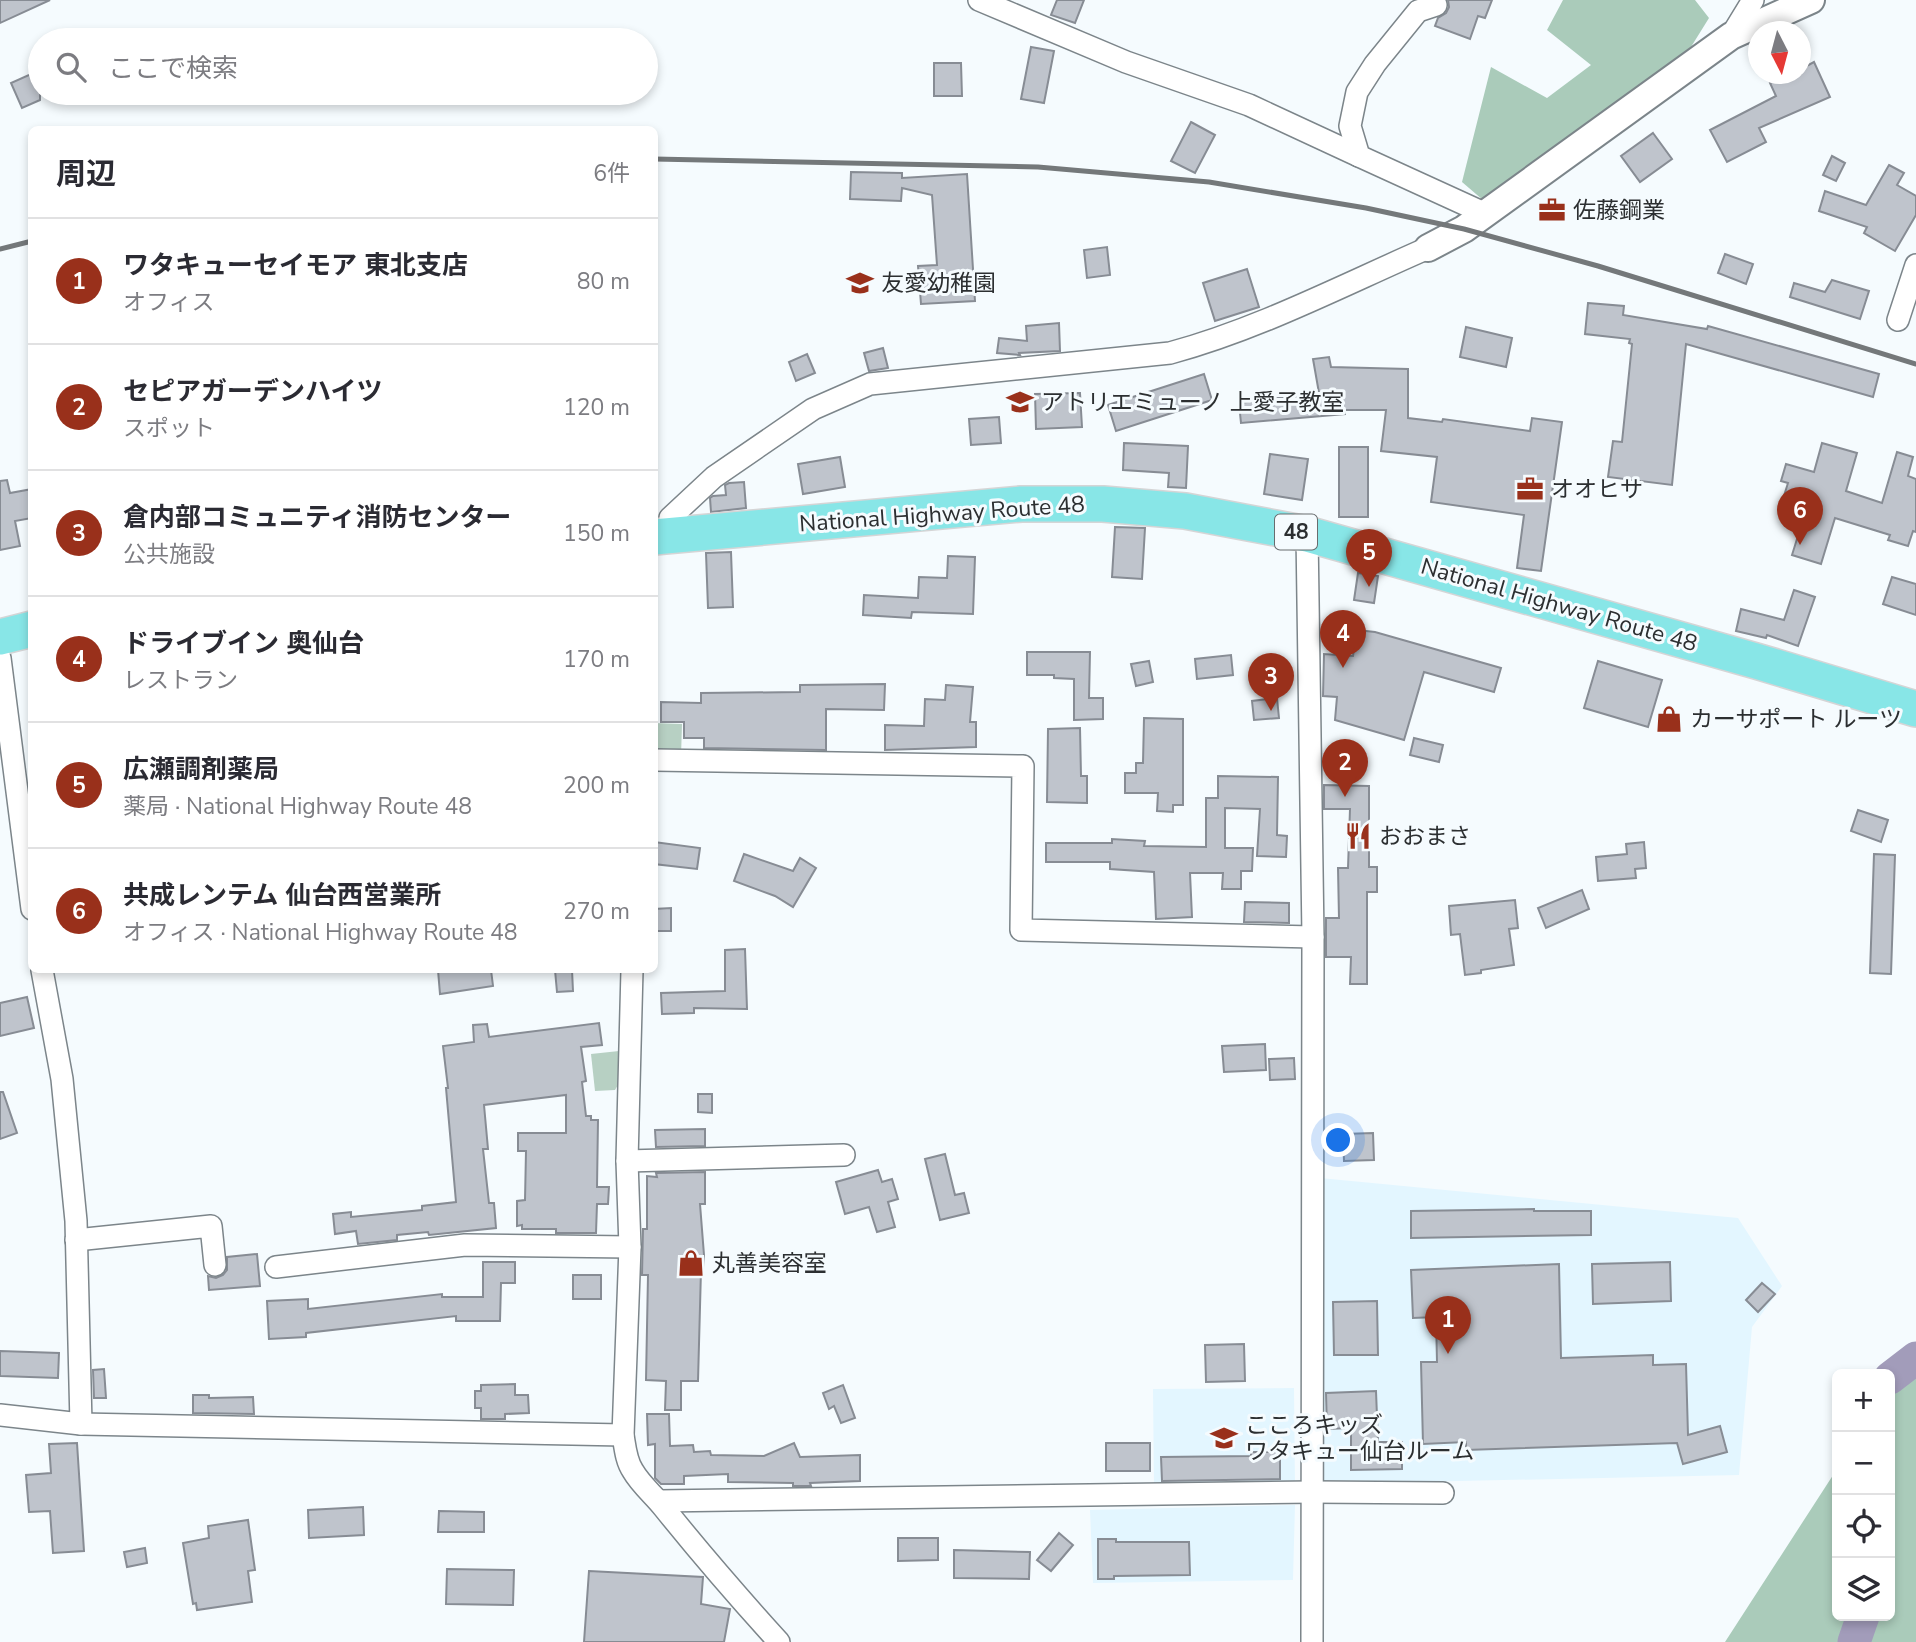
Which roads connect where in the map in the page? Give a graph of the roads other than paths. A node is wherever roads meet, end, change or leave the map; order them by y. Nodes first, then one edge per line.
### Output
1 (979, 0) edge
2 (1753, 0) edge
3 (1811, 0) edge
4 (1436, 5) dead end
5 (1731, 36) junction
6 (1359, 156) junction
7 (1486, 214) junction
8 (1428, 248) joint
9 (1916, 265) edge
10 (1898, 320) dead end
11 (1307, 534) junction
12 (663, 536) edge
13 (28, 630) edge
14 (0, 638) edge
15 (0, 658) edge
16 (1916, 709) edge
17 (658, 760) edge
18 (28, 878) edge
19 (1313, 937) junction
20 (43, 973) edge
21 (632, 973) edge
22 (844, 1155) dead end
23 (627, 1161) junction
24 (76, 1240) junction
25 (630, 1247) junction
26 (215, 1265) dead end
27 (276, 1266) dead end
28 (0, 1415) edge
29 (81, 1423) junction
30 (623, 1435) junction
31 (1314, 1492) junction
32 (1443, 1493) dead end
33 (659, 1501) junction
34 (779, 1642) edge
35 (1312, 1642) edge

1 - 6 street
2 - 5 street
3 - 5 street
4 - 6 street
5 - 7 street
6 - 7 street
7 - 8 street
8 - 12 street
9 - 10 street
11 - 12 highway, National Highway Route 48 / 48
11 - 16 highway, National Highway Route 48 / 48
11 - 19 street
13 - 14 highway
15 - 18 street
17 - 19 street
19 - 31 street
20 - 24 street
21 - 23 street
22 - 23 street
23 - 25 street
24 - 26 street
24 - 29 street
25 - 27 street
25 - 30 street
28 - 29 street
29 - 30 street
30 - 33 street
31 - 32 street
31 - 33 street
31 - 35 street
33 - 34 street

